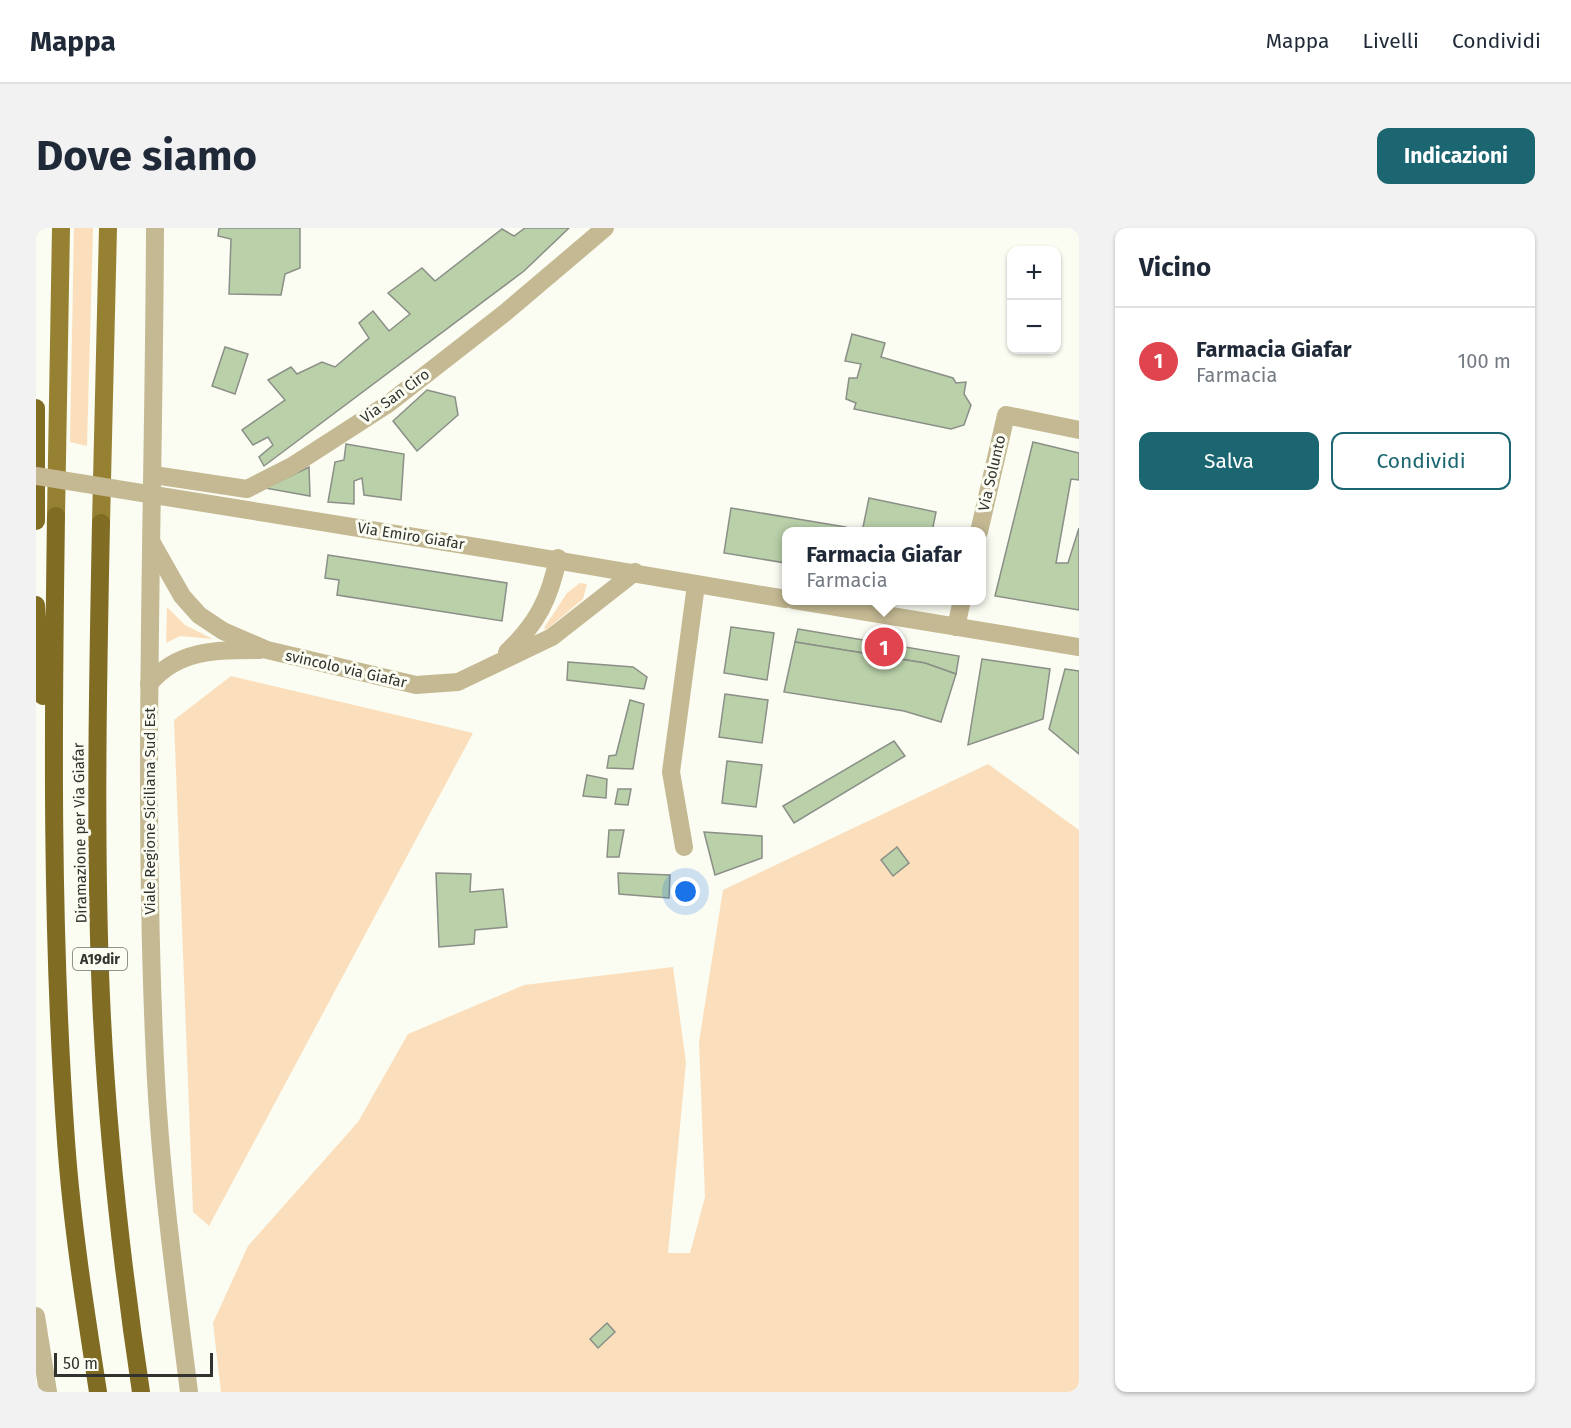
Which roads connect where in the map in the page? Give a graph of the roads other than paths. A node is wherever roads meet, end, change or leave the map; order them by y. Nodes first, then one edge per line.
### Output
1 (61, 228) edge
2 (108, 228) edge
3 (155, 228) edge
4 (605, 228) edge
5 (36, 408) edge
6 (1079, 430) edge
7 (154, 475) junction
8 (36, 476) edge
9 (56, 516) joint
10 (36, 522) edge
11 (100, 523) joint
12 (979, 527) edge
13 (152, 543) junction
14 (558, 558) junction
15 (635, 572) junction
16 (696, 585) junction
17 (782, 598) edge
18 (36, 605) edge
19 (824, 605) edge
20 (961, 605) edge
21 (956, 627) junction
22 (1079, 647) edge
23 (267, 650) junction
24 (493, 665) junction
25 (149, 684) junction
26 (52, 804) junction
27 (684, 847) dead end
28 (36, 1316) edge
29 (48, 1392) edge
30 (98, 1392) edge
31 (141, 1392) edge
32 (189, 1392) edge

1 - 9 main road
2 - 11 main road
3 - 7 street, Viale Regione Siciliana Sud Est
4 - 7 street, Via San Ciro
5 - 10 highway
6 - 12 street, Via Solunto
7 - 13 street, Viale Regione Siciliana Sud Est
8 - 14 street, Via Emiro Giafar, bridge
9 - 26 highway, Diramazione per Via Giafar / A19dir
11 - 31 highway, Diramazione per Via Giafar / A19dir
13 - 23 street, svincolo via Giafar
13 - 25 street, Viale Regione Siciliana Sud Est
14 - 15 street, Via Emiro Giafar
14 - 24 street, svincolo via Giafar
15 - 16 street, Via Emiro Giafar
15 - 24 street, svincolo via Giafar
16 - 17 street, Via Emiro Giafar
16 - 27 street
18 - 26 highway
19 - 21 street
20 - 21 street
21 - 22 street
23 - 24 street, svincolo via Giafar
23 - 25 street, svincolo via Giafar
25 - 32 street, Viale Regione Siciliana Sud Est
26 - 30 highway, Diramazione per Via Giafar / A19dir
28 - 29 street

